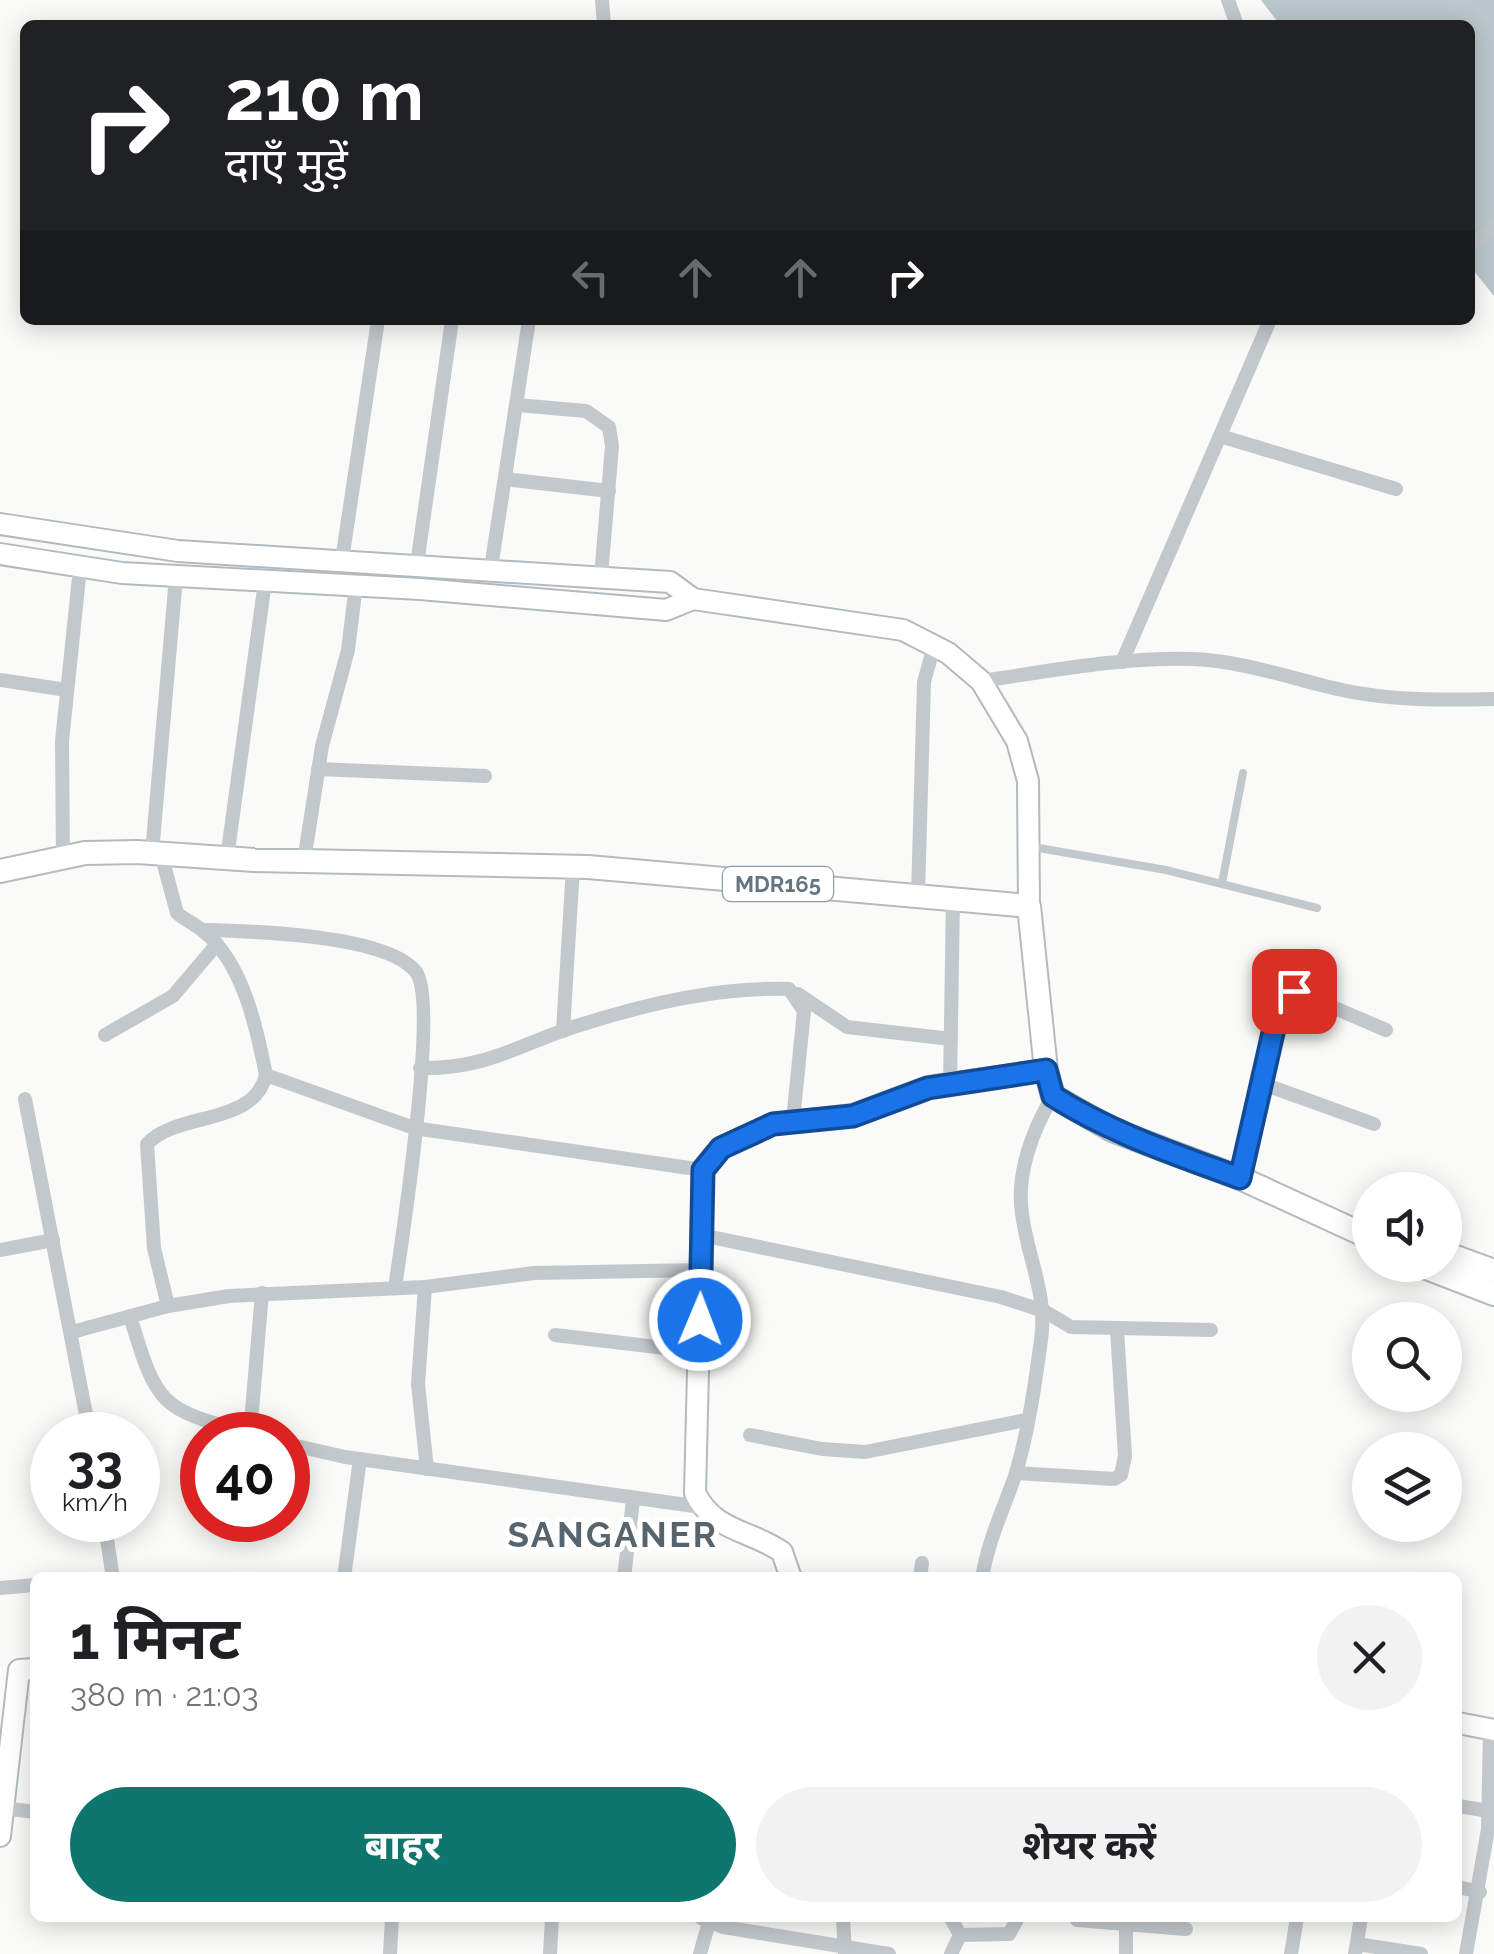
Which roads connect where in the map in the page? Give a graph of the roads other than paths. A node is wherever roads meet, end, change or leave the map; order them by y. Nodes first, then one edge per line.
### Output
1 (377, 325) edge
2 (451, 325) edge
3 (527, 325) edge
4 (1268, 325) edge
5 (517, 405) junction
6 (1220, 436) junction
7 (505, 480) junction
8 (1396, 489) dead end
9 (608, 491) junction
10 (0, 524) edge
11 (0, 554) edge
12 (342, 560) junction
13 (416, 564) junction
14 (80, 568) junction
15 (491, 568) junction
16 (601, 576) junction
17 (176, 577) junction
18 (265, 582) junction
19 (356, 584) junction
20 (694, 600) junction
21 (934, 646) junction
22 (1122, 662) junction
23 (0, 680) edge
24 (981, 681) junction
25 (66, 690) junction
26 (1494, 699) edge
27 (318, 769) junction
28 (1243, 773) dead end
29 (485, 776) dead end
30 (1028, 846) junction
31 (156, 854) junction
32 (63, 857) junction
33 (227, 858) junction
34 (304, 861) junction
35 (573, 867) junction
36 (0, 871) edge
37 (1222, 883) junction
38 (918, 896) junction
39 (952, 900) junction
40 (1029, 906) junction
41 (1317, 908) dead end
42 (203, 930) junction
43 (216, 944) junction
44 (795, 992) junction
45 (1386, 1030) dead end
46 (563, 1032) junction
47 (105, 1034) dead end
48 (951, 1039) junction
49 (420, 1068) junction
50 (1046, 1070) junction
51 (266, 1075) junction
52 (950, 1084) junction
53 (1263, 1084) junction
54 (1053, 1096) junction
55 (24, 1098) dead end
56 (794, 1120) junction
57 (1374, 1124) dead end
58 (414, 1128) junction
59 (703, 1170) junction
60 (1240, 1178) junction
61 (1352, 1228) edge
62 (701, 1235) junction
63 (53, 1240) junction
64 (0, 1250) edge
65 (1462, 1260) edge
66 (702, 1270) junction
67 (1494, 1271) edge
68 (1462, 1282) edge
69 (424, 1287) junction
70 (395, 1288) junction
71 (262, 1293) junction
72 (1494, 1294) edge
73 (168, 1306) junction
74 (1044, 1311) junction
75 (130, 1316) junction
76 (1117, 1330) junction
77 (1211, 1330) dead end
78 (72, 1332) junction
79 (555, 1335) dead end
80 (699, 1352) junction
81 (86, 1412) edge
82 (187, 1412) edge
83 (254, 1412) edge
84 (1026, 1420) junction
85 (750, 1435) dead end
86 (310, 1449) edge
87 (360, 1459) junction
88 (427, 1468) junction
89 (1016, 1473) junction
90 (633, 1500) junction
91 (702, 1507) junction
92 (107, 1542) edge
93 (112, 1572) edge
94 (345, 1572) edge
95 (625, 1572) edge
96 (789, 1572) edge
97 (983, 1572) edge
98 (30, 1586) edge
99 (0, 1588) edge
100 (18, 1669) edge
101 (1462, 1724) edge
102 (1492, 1730) edge
103 (1462, 1807) edge
104 (4, 1808) junction
105 (30, 1811) edge
106 (1488, 1811) junction
107 (0, 1836) edge
108 (1490, 1845) edge
109 (1462, 1888) edge
110 (1480, 1892) junction
111 (392, 1922) edge
112 (552, 1922) edge
113 (704, 1922) edge
114 (712, 1922) edge
115 (843, 1922) edge
116 (953, 1922) edge
117 (1016, 1922) edge
118 (1126, 1922) edge
119 (1134, 1922) edge
120 (1296, 1922) edge
121 (1361, 1922) edge
122 (1186, 1929) dead end
123 (960, 1935) junction
124 (775, 1937) junction
125 (1356, 1949) edge
126 (845, 1952) edge
127 (390, 1954) edge
128 (550, 1954) edge
129 (700, 1954) edge
130 (772, 1954) edge
131 (889, 1954) edge
132 (951, 1954) edge
133 (1126, 1954) edge
134 (1291, 1954) edge
135 (1421, 1954) edge
136 (1466, 1954) edge

1 - 12 street
2 - 13 street
3 - 5 street
4 - 6 street
5 - 7 street
5 - 9 street
6 - 8 street
6 - 22 street
7 - 9 street
7 - 15 street
9 - 16 street
10 - 12 street
11 - 14 street
12 - 13 street
13 - 15 street
14 - 17 street
14 - 25 street
15 - 16 street
16 - 20 street
17 - 18 street
17 - 31 street
18 - 19 street
18 - 33 street
19 - 20 street
19 - 27 street
20 - 21 street
21 - 24 street
21 - 38 street
22 - 24 street
22 - 26 street
23 - 25 street
24 - 30 street
25 - 32 street
27 - 29 street
27 - 34 street
28 - 37 lane
30 - 37 lane
30 - 40 street
31 - 32 main road, MDR165
31 - 33 main road, MDR165
31 - 42 street
32 - 36 main road, MDR165
33 - 34 main road, MDR165
34 - 35 main road, MDR165
35 - 38 main road, MDR165
35 - 46 street
37 - 41 lane
38 - 39 main road, MDR165
39 - 40 main road, MDR165
39 - 48 street
40 - 50 main road
42 - 43 street
42 - 49 street
43 - 47 street
43 - 51 street
44 - 46 street
44 - 48 street
44 - 56 street
45 - 53 street
46 - 49 street
48 - 52 street
49 - 58 street
50 - 52 street
50 - 54 main road
51 - 58 street
51 - 73 street
52 - 56 street
53 - 57 street
53 - 60 street
54 - 60 main road
54 - 74 street
55 - 63 street
56 - 59 street
58 - 59 street
58 - 70 street
59 - 62 street
60 - 61 main road
62 - 66 street
62 - 74 street
63 - 64 street
63 - 78 street
65 - 67 main road
66 - 69 street
66 - 80 street
68 - 72 main road
69 - 70 street
69 - 88 street
70 - 71 street
71 - 73 street
71 - 83 street
73 - 75 street
74 - 76 street
74 - 84 street
75 - 78 street
75 - 82 street
76 - 77 street
76 - 89 street
78 - 81 street
79 - 80 street
80 - 91 street
84 - 85 street
84 - 89 street
86 - 87 street
87 - 88 street
87 - 94 street
88 - 90 street
89 - 97 street
90 - 91 street
90 - 95 street
91 - 96 street
92 - 93 street
98 - 99 street
100 - 104 street
101 - 102 street
102 - 106 street
103 - 106 street
104 - 105 street
104 - 107 street
106 - 108 street
108 - 110 street
109 - 110 street
110 - 136 street
111 - 127 street
112 - 128 street
113 - 129 street
114 - 124 street
115 - 126 street
116 - 123 street
117 - 123 street
118 - 133 street
119 - 122 street
120 - 134 street
121 - 125 street
123 - 132 street
124 - 126 street
124 - 130 street
125 - 135 street
126 - 131 street

